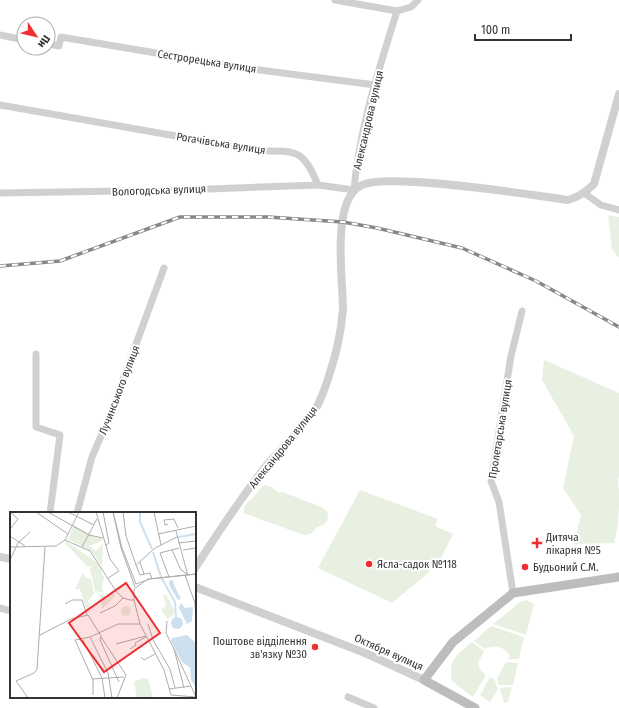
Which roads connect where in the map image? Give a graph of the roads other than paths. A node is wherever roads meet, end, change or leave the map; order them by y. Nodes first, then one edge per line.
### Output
1 (334, 0) edge
2 (418, 0) edge
3 (397, 11) junction
4 (0, 35) edge
5 (16, 38) edge
6 (56, 45) edge
7 (374, 85) junction
8 (619, 94) edge
9 (0, 105) edge
10 (318, 185) junction
11 (354, 190) junction
12 (0, 193) edge
13 (584, 193) junction
14 (619, 210) edge
15 (164, 268) dead end
16 (522, 311) dead end
17 (36, 354) dead end
18 (50, 512) edge
19 (77, 512) edge
20 (0, 558) edge
21 (10, 559) edge
22 (196, 567) edge
23 (619, 577) edge
24 (196, 587) edge
25 (513, 593) junction
26 (0, 608) edge
27 (10, 610) edge
28 (424, 680) junction
29 (348, 697) dead end
30 (374, 708) edge
31 (474, 708) edge

1 - 3 street
2 - 3 street
3 - 7 street, Александрова вулиця
4 - 5 street
6 - 7 street, Сестрорецька вулиця
7 - 11 street, Александрова вулиця
8 - 13 street
9 - 10 street, Рогачівська вулиця
10 - 11 street
10 - 12 street, Вологодська вулиця
11 - 13 street
11 - 22 street, Александрова вулиця
13 - 14 street
15 - 19 street, Лучинського вулиця
16 - 25 street, Пролетарська вулиця
17 - 18 street
20 - 21 street
23 - 25 main road
24 - 28 street, Октября вулиця
25 - 28 main road, Октября вулиця
26 - 27 street
28 - 31 main road
29 - 30 street

